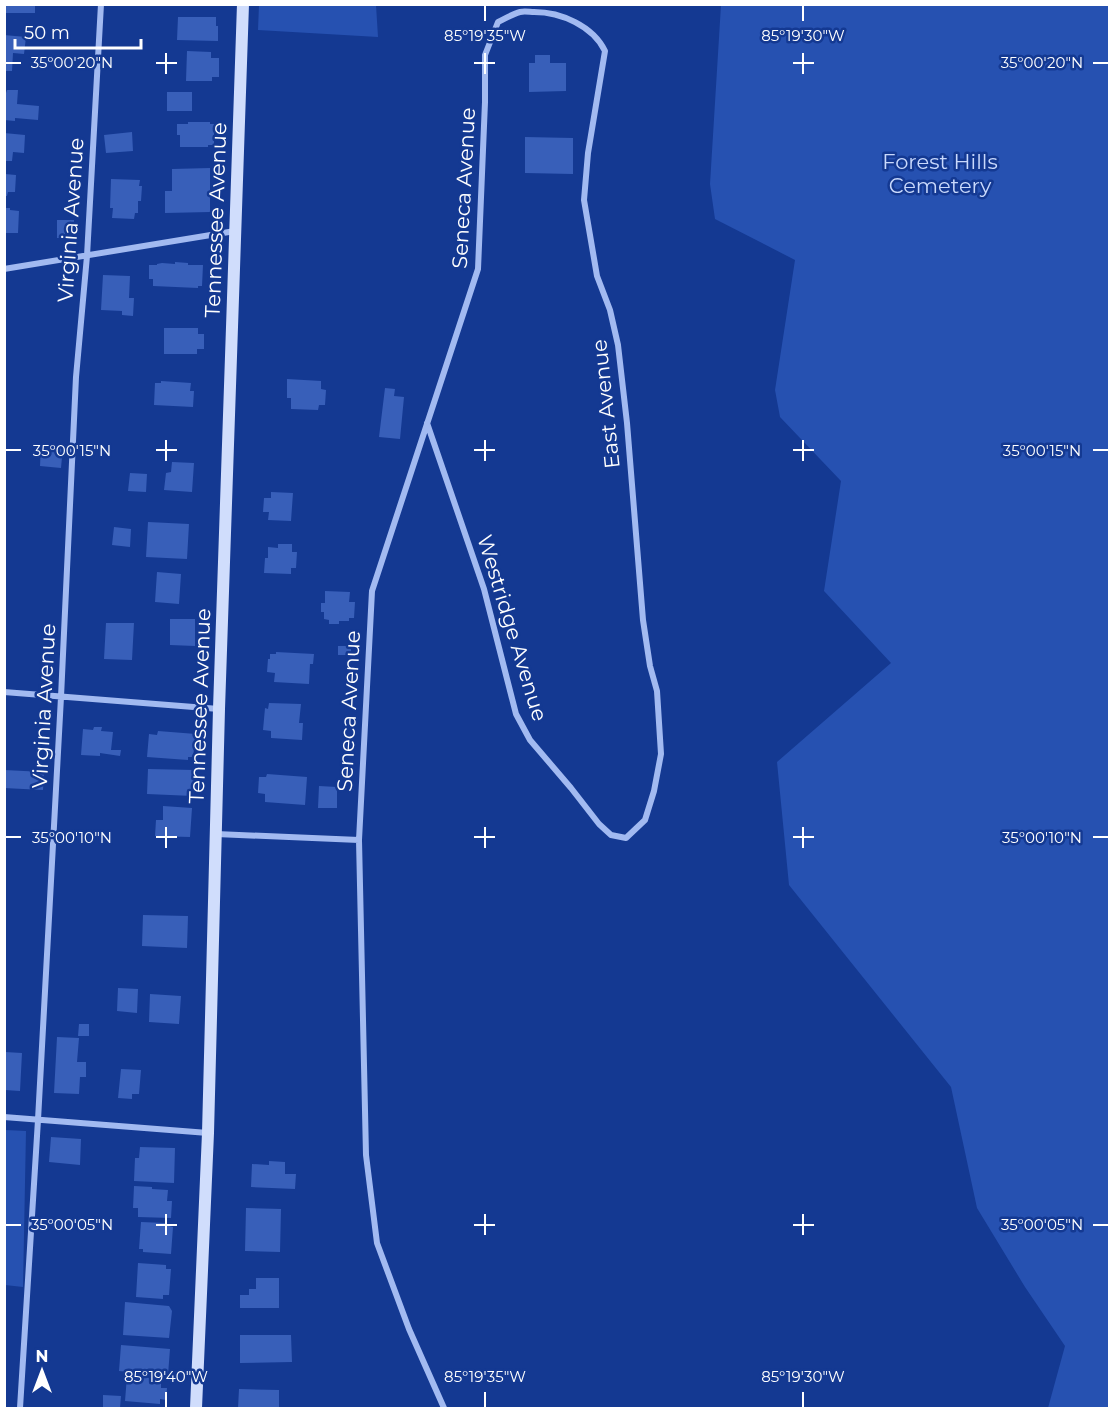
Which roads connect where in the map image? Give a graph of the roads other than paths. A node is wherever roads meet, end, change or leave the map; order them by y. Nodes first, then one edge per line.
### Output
1 (100, 4) edge
2 (243, 4) edge
3 (498, 22) joint
4 (236, 231) junction
5 (87, 256) junction
6 (4, 269) edge
7 (427, 423) junction
8 (4, 692) edge
9 (61, 696) junction
10 (219, 709) junction
11 (599, 824) joint
12 (216, 834) junction
13 (359, 840) junction
14 (4, 1117) edge
15 (38, 1120) junction
16 (208, 1133) junction
17 (20, 1408) edge
18 (196, 1408) edge
19 (444, 1408) edge

1 - 5 street, Virginia Avenue
2 - 4 street, Tennessee Avenue
3 - 7 street, Seneca Avenue
3 - 11 street, East Avenue
4 - 5 street
4 - 10 street, Tennessee Avenue
5 - 6 street
5 - 9 street, Virginia Avenue
7 - 11 street, Westridge Avenue
7 - 13 street, Seneca Avenue
8 - 9 street
9 - 10 street
9 - 15 street, Virginia Avenue
10 - 12 street, Tennessee Avenue
12 - 13 street
12 - 16 street, Tennessee Avenue
13 - 19 street, Seneca Avenue
14 - 15 street
15 - 16 street
15 - 17 street, Virginia Avenue
16 - 18 street, Tennessee Avenue

